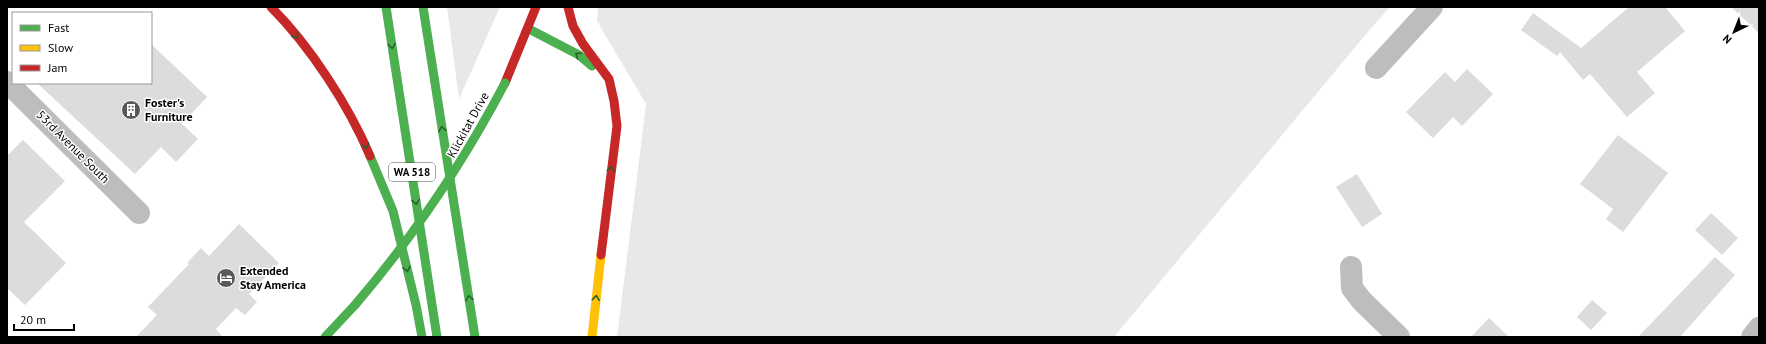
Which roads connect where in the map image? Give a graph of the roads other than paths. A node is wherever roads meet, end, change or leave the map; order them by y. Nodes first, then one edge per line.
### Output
1 (271, 7) edge
2 (386, 7) edge
3 (416, 7) edge
4 (423, 7) edge
5 (536, 7) edge
6 (568, 7) edge
7 (1432, 7) edge
8 (528, 29) junction
9 (1376, 68) dead end
10 (433, 77) junction
11 (609, 79) junction
12 (7, 82) edge
13 (138, 213) dead end
14 (1351, 266) dead end
15 (1759, 328) edge
16 (325, 337) edge
17 (422, 337) edge
18 (438, 337) edge
19 (475, 337) edge
20 (592, 337) edge
21 (1399, 337) edge
22 (1752, 337) edge

1 -> 17 main road
2 -> 18 main road, WA 518
3 - 10 main road
4 - 10 main road, WA 518
5 - 8 main road, Klickitat Drive
6 - 11 main road
7 - 9 street
11 -> 8 main road
8 - 16 main road, Klickitat Drive, bridge
19 -> 10 main road, WA 518
20 -> 11 main road
12 - 13 street, 53rd Avenue South
14 - 21 street
15 - 22 street

